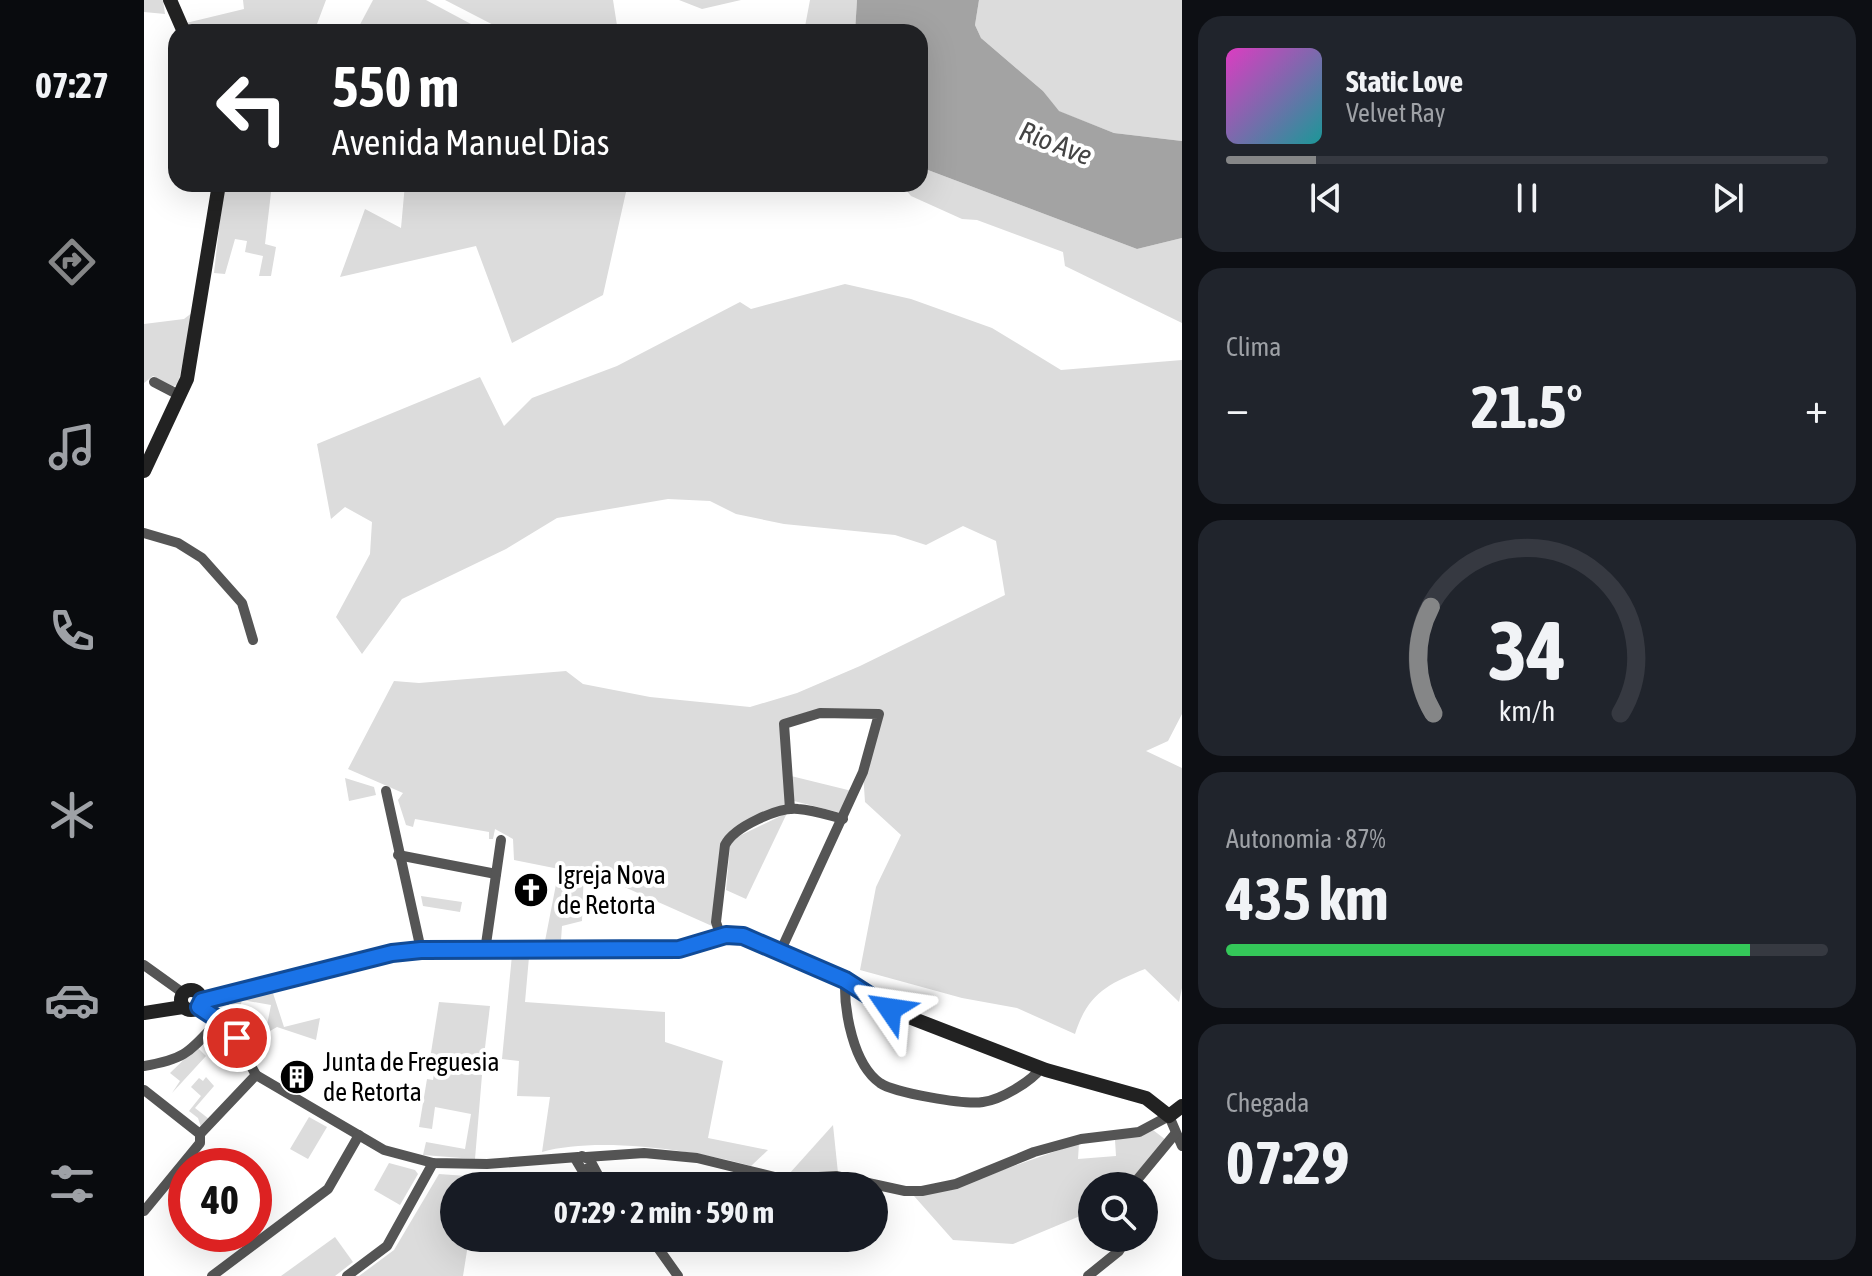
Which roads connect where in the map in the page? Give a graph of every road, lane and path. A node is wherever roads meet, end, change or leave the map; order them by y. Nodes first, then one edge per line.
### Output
1 (170, 0) edge
2 (180, 24) edge
3 (218, 192) edge
4 (154, 382) dead end
5 (179, 395) junction
6 (144, 471) edge
7 (144, 533) edge
8 (253, 640) dead end
9 (386, 791) dead end
10 (790, 809) junction
11 (843, 819) junction
12 (501, 840) dead end
13 (398, 855) junction
14 (496, 874) junction
15 (721, 937) junction
16 (421, 950) junction
17 (781, 950) junction
18 (485, 951) junction
19 (144, 965) edge
20 (845, 980) junction
21 (183, 1000) junction
22 (200, 1004) junction
23 (144, 1013) edge
24 (219, 1020) junction
25 (144, 1066) edge
26 (1041, 1068) junction
27 (256, 1075) junction
28 (144, 1090) edge
29 (1182, 1106) edge
30 (1169, 1116) junction
31 (200, 1134) junction
32 (1175, 1134) junction
33 (359, 1135) junction
34 (1182, 1146) edge
35 (433, 1163) junction
36 (584, 1164) junction
37 (591, 1172) edge
38 (1144, 1172) edge
39 (144, 1211) edge
40 (661, 1252) edge
41 (1118, 1252) edge
42 (212, 1276) edge
43 (347, 1276) edge
44 (678, 1276) edge
45 (1088, 1276) edge

1 - 2 street
3 - 5 street
4 - 5 street
5 - 6 street
7 - 8 street
9 - 13 street
10 - 11 street
10 - 11 street
10 - 15 street
11 - 17 street
12 - 14 street
13 - 14 street
13 - 16 street
14 - 18 street
15 - 17 street
15 - 18 street
16 - 18 street
16 - 22 street
17 - 20 street
19 - 21 street
20 - 26 street
20 - 26 street
21 - 22 street
21 - 23 street
22 - 24 street
24 - 25 street
24 - 27 street
26 - 30 street
27 - 31 street
27 - 33 street
28 - 31 street
29 - 30 street
30 - 32 street
30 - 36 street
31 - 39 street
32 - 34 street
32 - 38 street
33 - 35 street
33 - 42 street
35 - 36 street
35 - 43 street
36 - 37 street
40 - 44 street
41 - 45 street

